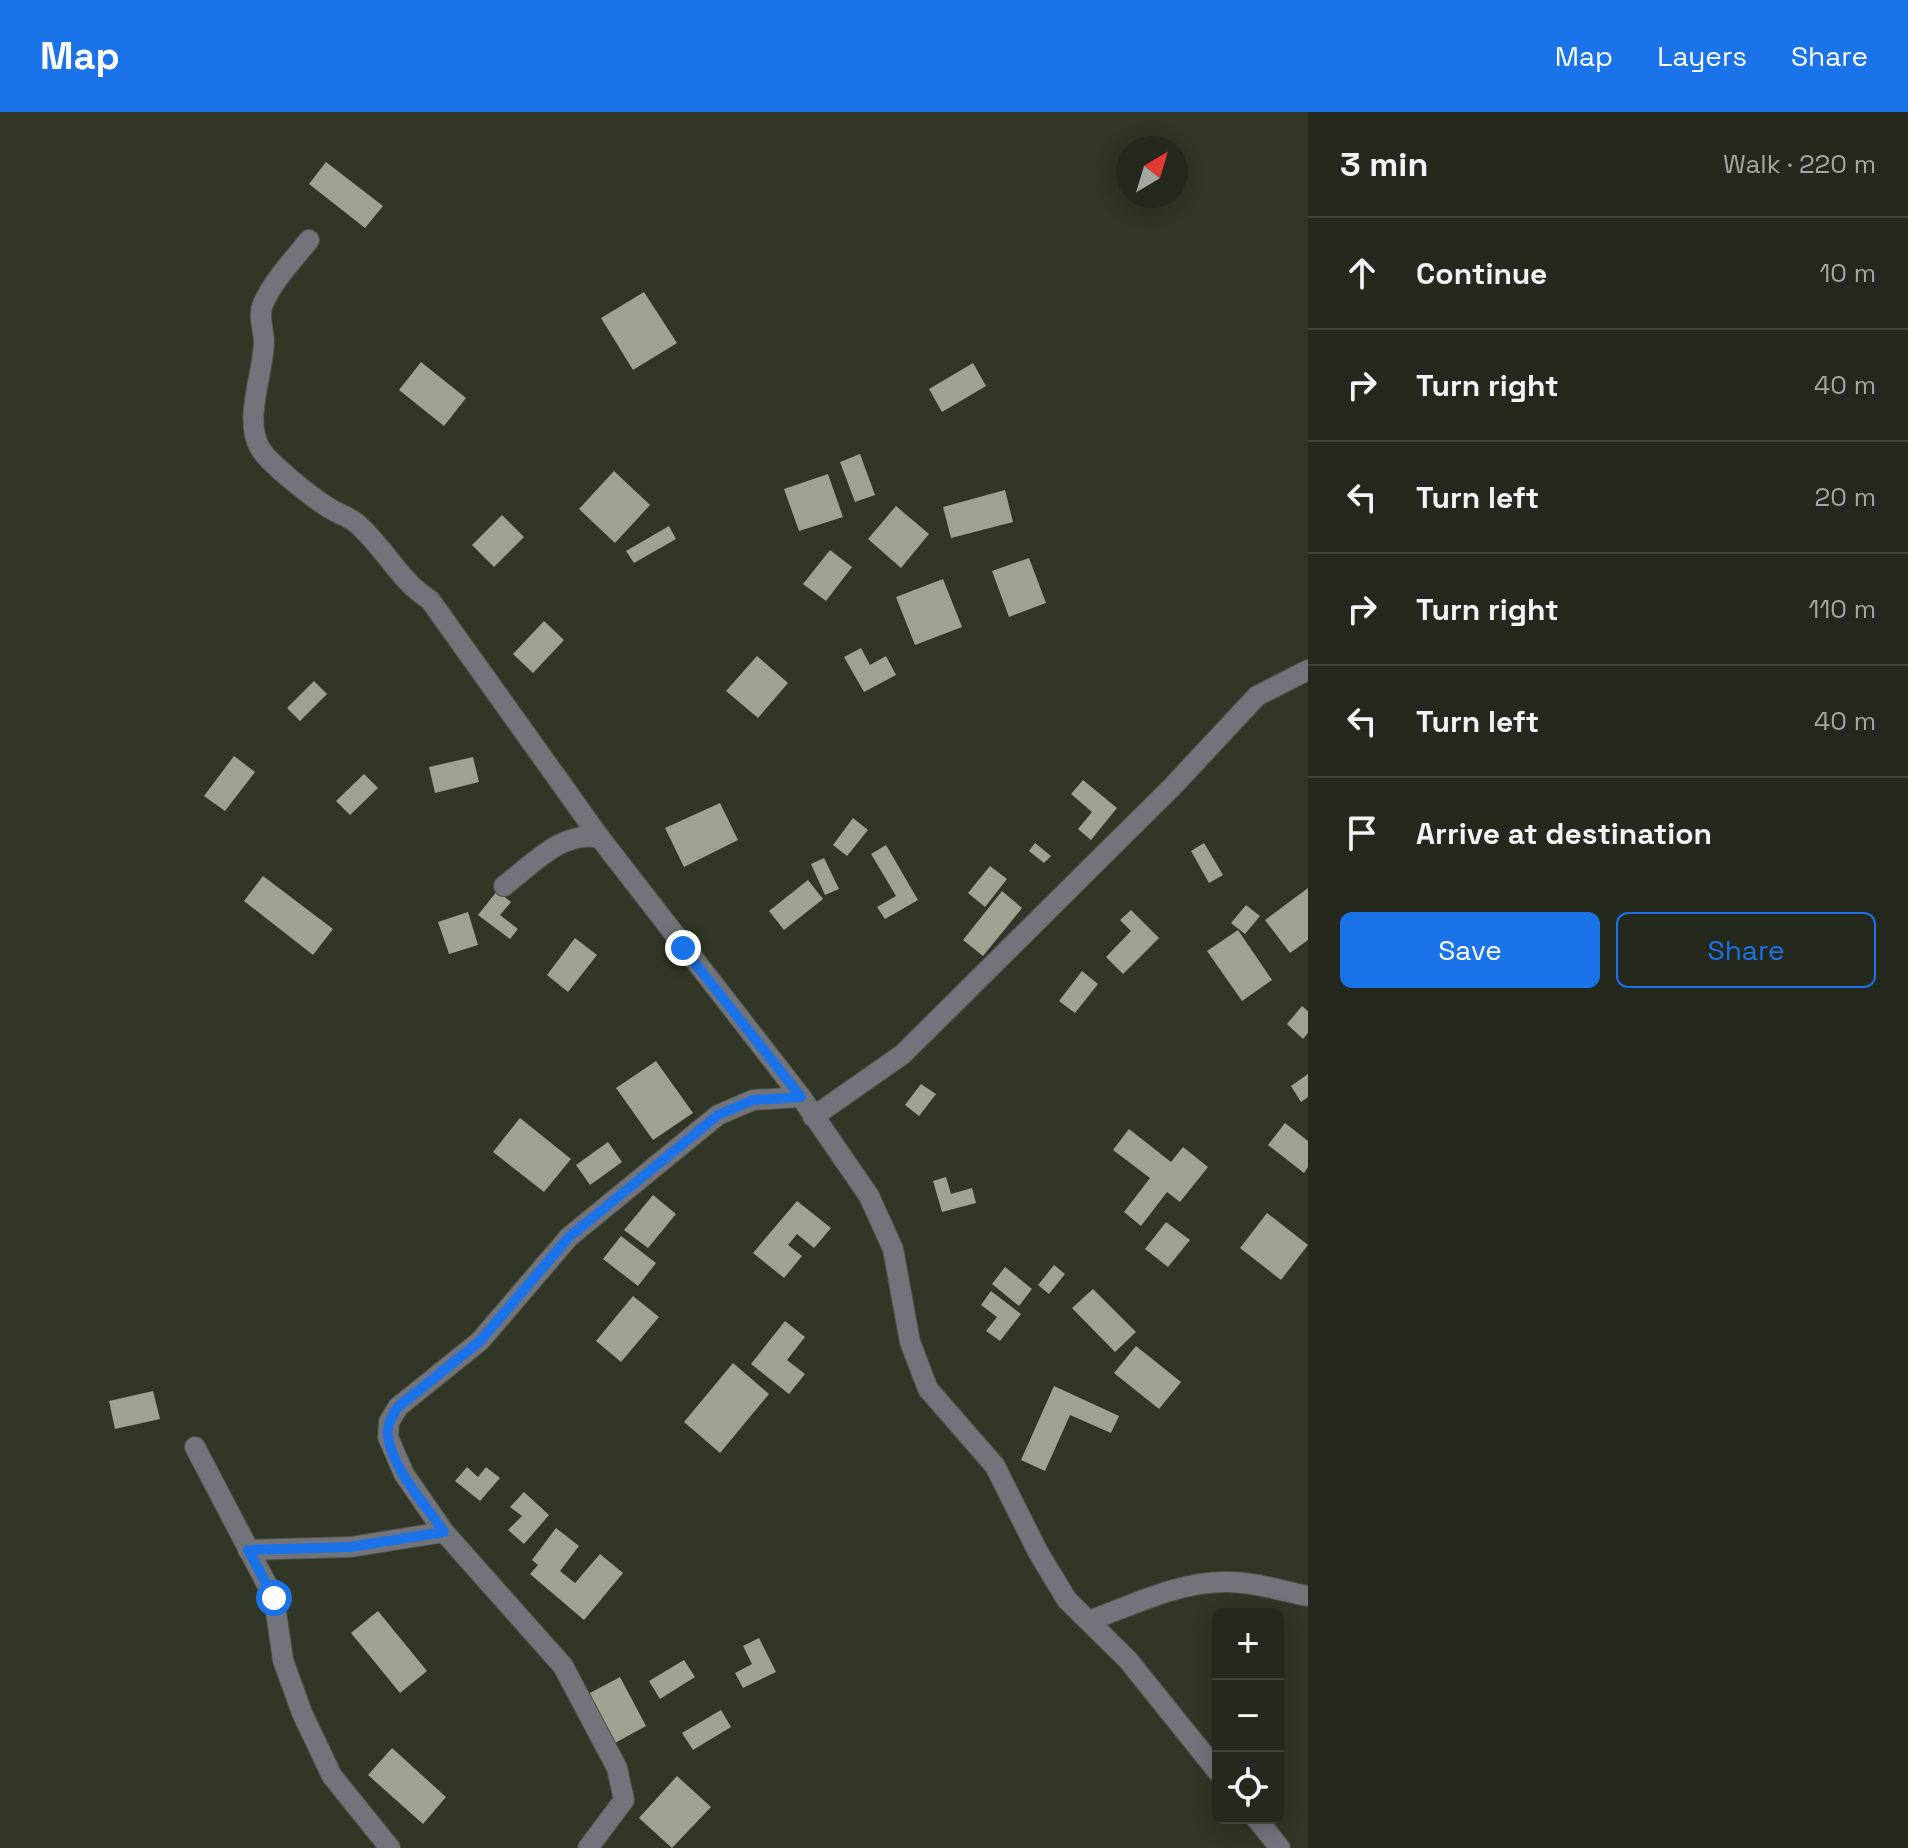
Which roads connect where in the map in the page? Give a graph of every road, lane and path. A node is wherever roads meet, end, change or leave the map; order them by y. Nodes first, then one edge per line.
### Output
1 (309, 240) dead end
2 (1308, 670) edge
3 (600, 838) junction
4 (504, 886) dead end
5 (801, 1097) junction
6 (813, 1117) junction
7 (195, 1447) dead end
8 (444, 1532) junction
9 (248, 1550) junction
10 (1308, 1596) edge
11 (1089, 1621) junction
12 (1212, 1765) edge
13 (1261, 1824) edge
14 (390, 1848) edge
15 (588, 1848) edge
16 (1280, 1848) edge

1 - 3 street
2 - 6 street
3 - 4 street
3 - 5 street
5 - 6 street
5 - 8 street
6 - 11 street
7 - 9 street
8 - 9 street
8 - 15 street
9 - 14 street
10 - 11 street
11 - 12 street
13 - 16 street

